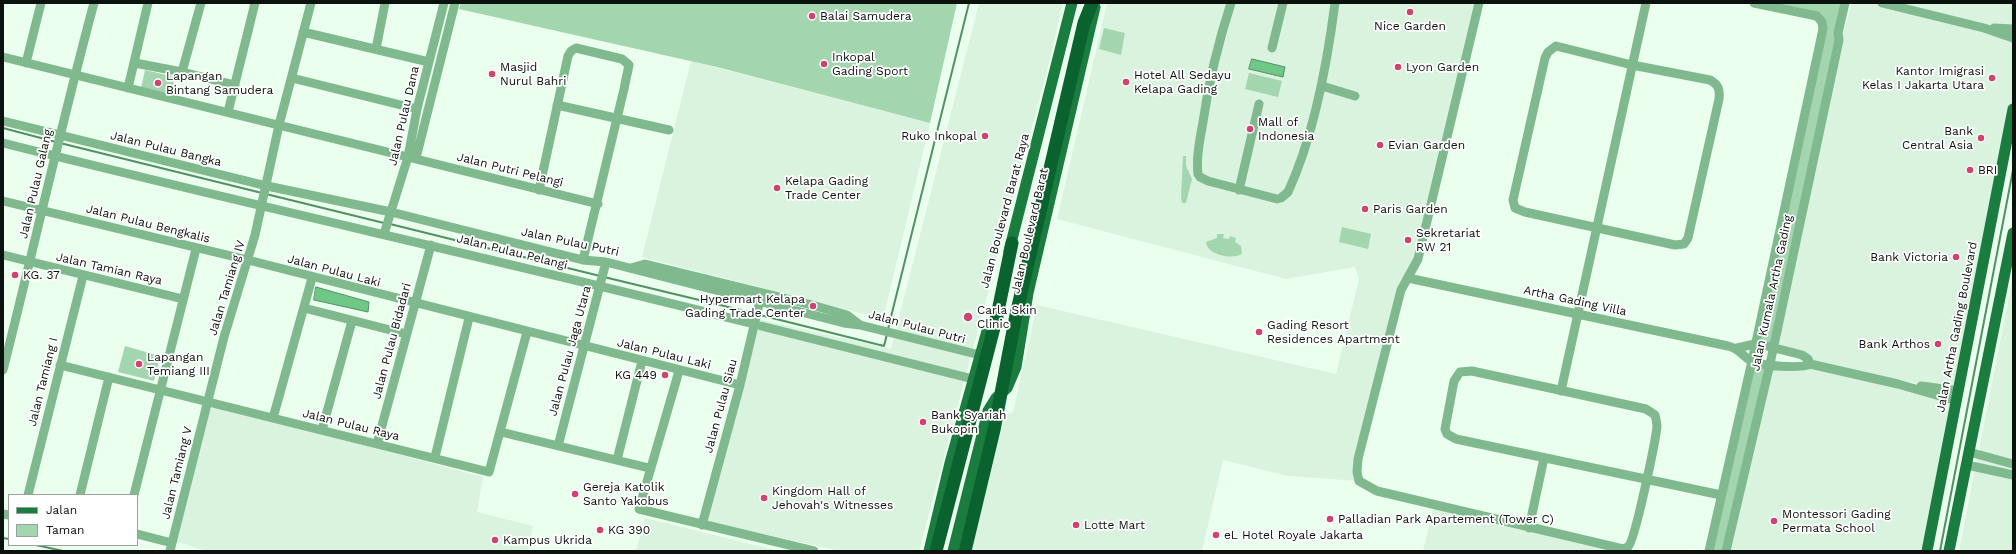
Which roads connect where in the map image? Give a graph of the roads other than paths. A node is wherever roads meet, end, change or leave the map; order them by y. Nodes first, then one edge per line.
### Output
1 (41, 3) edge
2 (94, 3) edge
3 (148, 3) edge
4 (201, 3) edge
5 (255, 3) edge
6 (311, 3) edge
7 (385, 3) edge
8 (444, 3) edge
9 (455, 3) edge
10 (1072, 3) edge
11 (1092, 3) edge
12 (1096, 3) edge
13 (1231, 3) edge
14 (1283, 3) edge
15 (1335, 3) edge
16 (1479, 3) edge
17 (1646, 3) edge
18 (1754, 3) edge
19 (1845, 3) edge
20 (1852, 3) edge
21 (1882, 3) edge
22 (1984, 28) junction
23 (2013, 29) edge
24 (303, 32) junction
25 (2013, 38) edge
26 (1839, 40) junction
27 (1272, 48) dead end
28 (376, 49) junction
29 (3, 57) edge
30 (429, 62) junction
31 (26, 63) junction
32 (135, 63) junction
33 (1632, 65) junction
34 (182, 72) junction
35 (75, 74) junction
36 (292, 78) junction
37 (235, 85) junction
38 (1322, 86) junction
39 (128, 88) junction
40 (1355, 96) dead end
41 (1259, 104) dead end
42 (557, 105) junction
43 (416, 109) junction
44 (2013, 109) edge
45 (228, 112) junction
46 (616, 118) junction
47 (3, 121) edge
48 (279, 125) junction
49 (669, 130) dead end
50 (58, 137) junction
51 (3, 143) edge
52 (55, 153) junction
53 (412, 158) junction
54 (267, 188) junction
55 (539, 190) junction
56 (1239, 190) junction
57 (3, 201) edge
58 (263, 204) junction
59 (598, 204) junction
60 (43, 211) junction
61 (390, 215) junction
62 (1597, 227) junction
63 (385, 231) junction
64 (2013, 233) edge
65 (1012, 243) junction
66 (431, 245) junction
67 (196, 249) junction
68 (3, 255) edge
69 (248, 260) junction
70 (583, 260) junction
71 (31, 262) junction
72 (606, 264) junction
73 (83, 276) junction
74 (312, 278) junction
75 (1408, 278) junction
76 (601, 285) junction
77 (183, 299) junction
78 (760, 299) junction
79 (414, 304) junction
80 (304, 308) junction
81 (1578, 314) junction
82 (469, 318) junction
83 (352, 321) junction
84 (757, 324) junction
85 (527, 332) junction
86 (406, 334) junction
87 (1756, 344) junction
88 (583, 346) junction
89 (1737, 348) junction
90 (1773, 348) junction
91 (980, 355) junction
92 (642, 360) junction
93 (1752, 361) junction
94 (60, 364) junction
95 (1770, 364) junction
96 (1810, 364) junction
97 (3, 370) edge
98 (679, 371) junction
99 (109, 376) junction
100 (973, 379) junction
101 (740, 385) junction
102 (160, 390) junction
103 (1561, 391) junction
104 (1958, 396) junction
105 (207, 401) junction
106 (273, 418) junction
107 (322, 430) junction
108 (501, 432) junction
109 (377, 444) junction
110 (558, 446) junction
111 (1969, 452) junction
112 (435, 457) junction
113 (1544, 458) junction
114 (617, 460) junction
115 (2013, 464) edge
116 (1967, 465) junction
117 (649, 468) junction
118 (2013, 475) edge
119 (1645, 480) junction
120 (28, 494) edge
121 (80, 494) edge
122 (134, 494) edge
123 (1721, 495) junction
124 (702, 525) junction
125 (1530, 528) junction
126 (138, 534) edge
127 (172, 549) edge
128 (814, 551) edge
129 (929, 551) edge
130 (936, 551) edge
131 (953, 551) edge
132 (965, 551) edge
133 (1709, 551) edge
134 (1726, 551) edge
135 (1927, 551) edge
136 (1949, 551) edge

1 - 31 street
2 - 35 street, Jalan Pulau Galang
3 - 32 street
4 - 34 street
5 - 37 street
6 - 24 street, Jalan Tamiang IV
7 - 28 street
8 - 30 street, Jalan Pulau Dana
9 - 53 street, Jalan Pulau Dana
10 - 65 main road, Jalan Boulevard Barat Raya
11 - 132 highway, bridge
12 - 131 main road, Jalan Boulevard Barat
13 - 56 street
14 - 27 street
15 - 38 street
16 - 75 street
17 - 33 street
18 - 87 street
19 - 26 street, Jalan Kumala Artha Gading
20 - 26 street, Jalan Kumala Artha Gading
21 - 22 street
22 - 23 street
22 - 25 street
24 - 28 street
24 - 36 street, Jalan Tamiang IV
26 - 90 street, Jalan Kumala Artha Gading
28 - 30 street
29 - 31 street, Jalan Putri Pelangi
30 - 43 street, Jalan Pulau Dana
31 - 35 street, Jalan Putri Pelangi
32 - 34 street
32 - 39 street
33 - 62 street
33 - 62 street
33 - 62 street
34 - 37 street
35 - 39 street, Jalan Putri Pelangi
35 - 50 street, Jalan Pulau Galang
36 - 43 street
36 - 48 street, Jalan Tamiang IV
37 - 45 street
38 - 40 street
38 - 56 street
39 - 45 street, Jalan Putri Pelangi
41 - 56 street
42 - 46 street
42 - 46 street
42 - 55 street
43 - 53 street, Jalan Pulau Dana
44 - 104 main road, Jalan Artha Gading Boulevard
45 - 48 street, Jalan Putri Pelangi
46 - 49 street
46 - 59 street
47 - 50 street, Jalan Pulau Bangka
48 - 53 street, Jalan Putri Pelangi
48 - 54 street, Jalan Tamiang IV
50 - 52 street, Jalan Pulau Galang
50 - 54 street, Jalan Pulau Bangka
51 - 52 street
52 - 58 street
52 - 60 street, Jalan Pulau Galang
53 - 55 street, Jalan Putri Pelangi
53 - 61 street, Jalan Pulau Dana
54 - 58 street, Jalan Tamiang IV
54 - 61 street, Jalan Pulau Putri
55 - 59 street, Jalan Putri Pelangi
57 - 60 street, Jalan Pulau Bengkalis
58 - 63 street, Jalan Pulau Pelangi
58 - 69 street, Jalan Tamiang IV
59 - 70 street
60 - 67 street, Jalan Pulau Bengkalis
60 - 71 street, Jalan Pulau Galang
61 - 63 street, Jalan Pulau Dana
61 - 70 street, Jalan Pulau Putri
62 - 81 street
63 - 66 street, Jalan Pulau Pelangi
64 - 111 main road
65 - 91 main road, Jalan Boulevard Barat Raya
65 - 130 highway
66 - 76 street, Jalan Pulau Pelangi
66 - 79 street, Jalan Pulau Bidadari
67 - 69 street, Jalan Pulau Bengkalis
67 - 77 street
68 - 71 street, Jalan Tamian Raya
69 - 74 street, Jalan Pulau Laki
69 - 105 street, Jalan Tamiang IV
70 - 72 street, Jalan Pulau Putri
71 - 73 street, Jalan Tamian Raya
71 - 97 street, Jalan Pulau Galang
72 - 76 street, Jalan Pulau Jaga Utara
72 - 78 street, Jalan Pulau Putri
73 - 77 street, Jalan Tamian Raya
73 - 94 street, Jalan Tamiang I
74 - 79 street, Jalan Pulau Laki
74 - 80 street
75 - 81 street, Artha Gading Villa
75 - 125 street
76 - 84 street, Jalan Pulau Pelangi
76 - 88 street, Jalan Pulau Jaga Utara
77 - 102 street
78 - 84 street, Jalan Pulau Siau
78 - 91 street, Jalan Pulau Putri
79 - 82 street, Jalan Pulau Laki
79 - 86 street, Jalan Pulau Bidadari
80 - 83 street
80 - 106 street
81 - 89 street, Artha Gading Villa
81 - 103 street
82 - 85 street, Jalan Pulau Laki
82 - 112 street
83 - 86 street
83 - 107 street
84 - 100 street, Jalan Pulau Pelangi
84 - 101 street, Jalan Pulau Siau
85 - 88 street, Jalan Pulau Laki
85 - 108 street
86 - 109 street, Jalan Pulau Bidadari
87 - 89 street, Artha Gading Villa
87 - 90 street
87 - 93 street
88 - 92 street, Jalan Pulau Laki
88 - 110 street, Jalan Pulau Jaga Utara
89 - 93 street, Artha Gading Villa
90 - 95 street, Jalan Kumala Artha Gading
90 - 96 street
91 - 100 main road, Jalan Boulevard Barat Raya
92 - 98 street, Jalan Pulau Laki
92 - 114 street
93 - 95 street
93 - 123 street
94 - 99 street, Jalan Pulau Raya
94 - 120 street, Jalan Tamiang I
95 - 96 street
95 - 134 street, Jalan Kumala Artha Gading
96 - 104 street
98 - 101 street, Jalan Pulau Laki
98 - 117 street
99 - 102 street, Jalan Pulau Raya
99 - 121 street
100 - 129 main road, Jalan Boulevard Barat Raya
101 - 124 street, Jalan Pulau Siau
102 - 105 street, Jalan Pulau Raya
102 - 122 street
103 - 113 street
103 - 119 street
104 - 135 main road, Jalan Artha Gading Boulevard
105 - 106 street, Jalan Pulau Raya
105 - 127 street, Jalan Tamiang V
106 - 107 street, Jalan Pulau Raya
107 - 109 street, Jalan Pulau Raya
108 - 110 street
108 - 112 street, Jalan Pulau Raya
109 - 112 street, Jalan Pulau Raya
110 - 114 street
111 - 115 street
111 - 116 main road
113 - 119 street
113 - 125 street
114 - 117 street
116 - 118 street
116 - 136 main road
117 - 124 street
119 - 123 street
119 - 125 street
123 - 133 street
124 - 128 street
126 - 127 street

